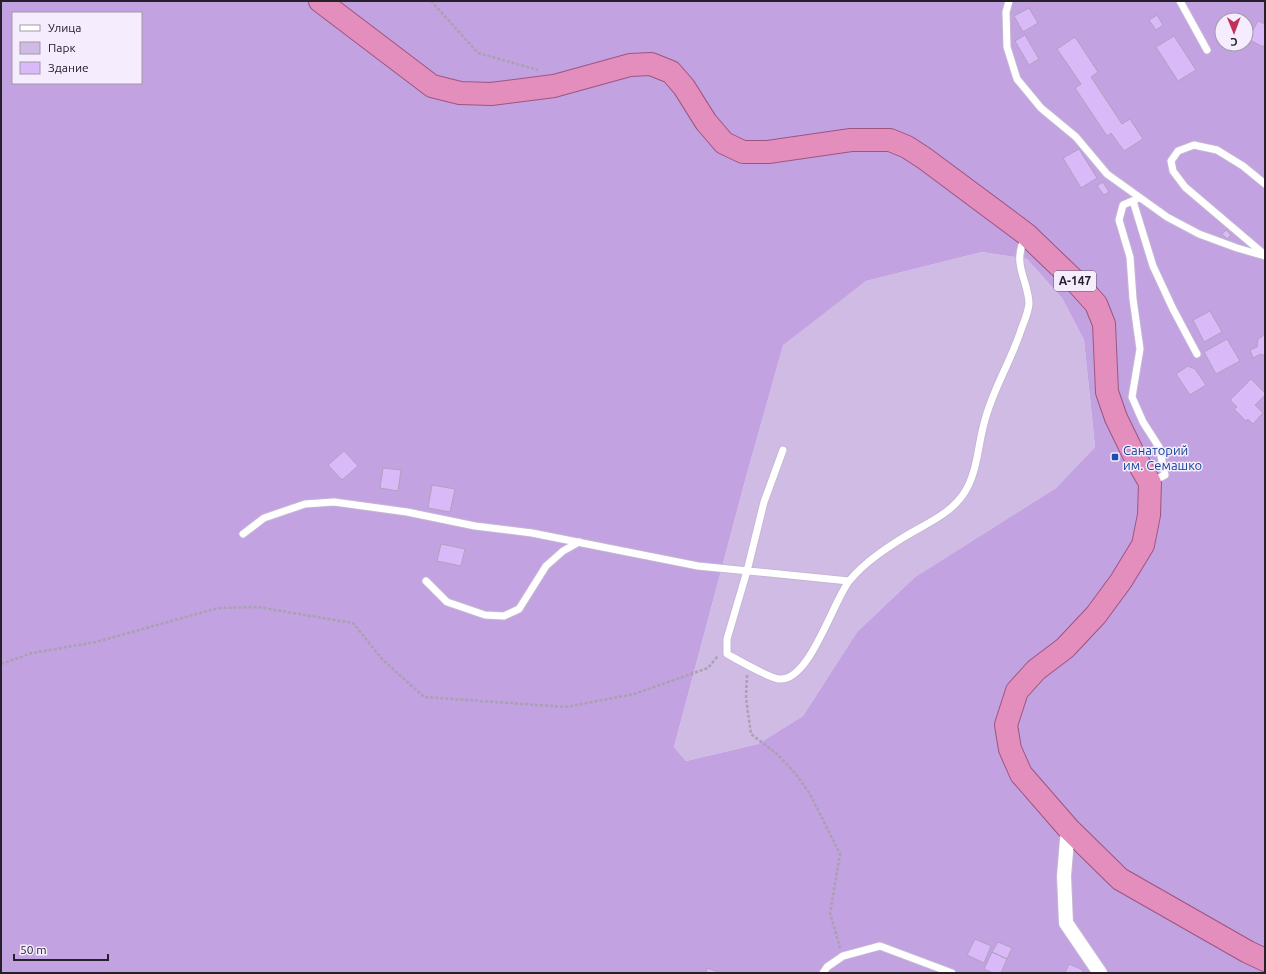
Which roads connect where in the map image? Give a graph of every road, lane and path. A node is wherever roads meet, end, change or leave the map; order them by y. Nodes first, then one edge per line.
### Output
1 (320, 1) edge
2 (431, 1) edge
3 (1009, 1) edge
4 (1180, 1) edge
5 (1207, 50) dead end
6 (545, 72) dead end
7 (1265, 184) edge
8 (1136, 200) junction
9 (1026, 234) junction
10 (1265, 255) edge
11 (1197, 354) dead end
12 (783, 450) dead end
13 (1150, 483) junction
14 (243, 534) dead end
15 (579, 542) junction
16 (747, 571) junction
17 (426, 581) dead end
18 (849, 581) junction
19 (727, 654) junction
20 (1, 664) edge
21 (747, 664) junction
22 (1068, 828) junction
23 (843, 956) junction
24 (1265, 960) edge
25 (823, 973) edge
26 (952, 973) edge
27 (1100, 973) edge

1 - 9 highway, А-147
2 - 6 path
3 - 8 lane
4 - 5 lane
7 - 10 lane
8 - 10 lane
8 - 11 lane
8 - 13 lane
9 - 13 highway, А-147
9 - 18 lane
12 - 16 lane
13 - 22 highway
14 - 15 lane
15 - 16 lane
15 - 17 lane
16 - 18 lane
16 - 19 lane
18 - 21 lane
19 - 20 path
19 - 21 lane
21 - 23 path
22 - 24 highway
22 - 27 street
23 - 25 lane
23 - 26 lane

